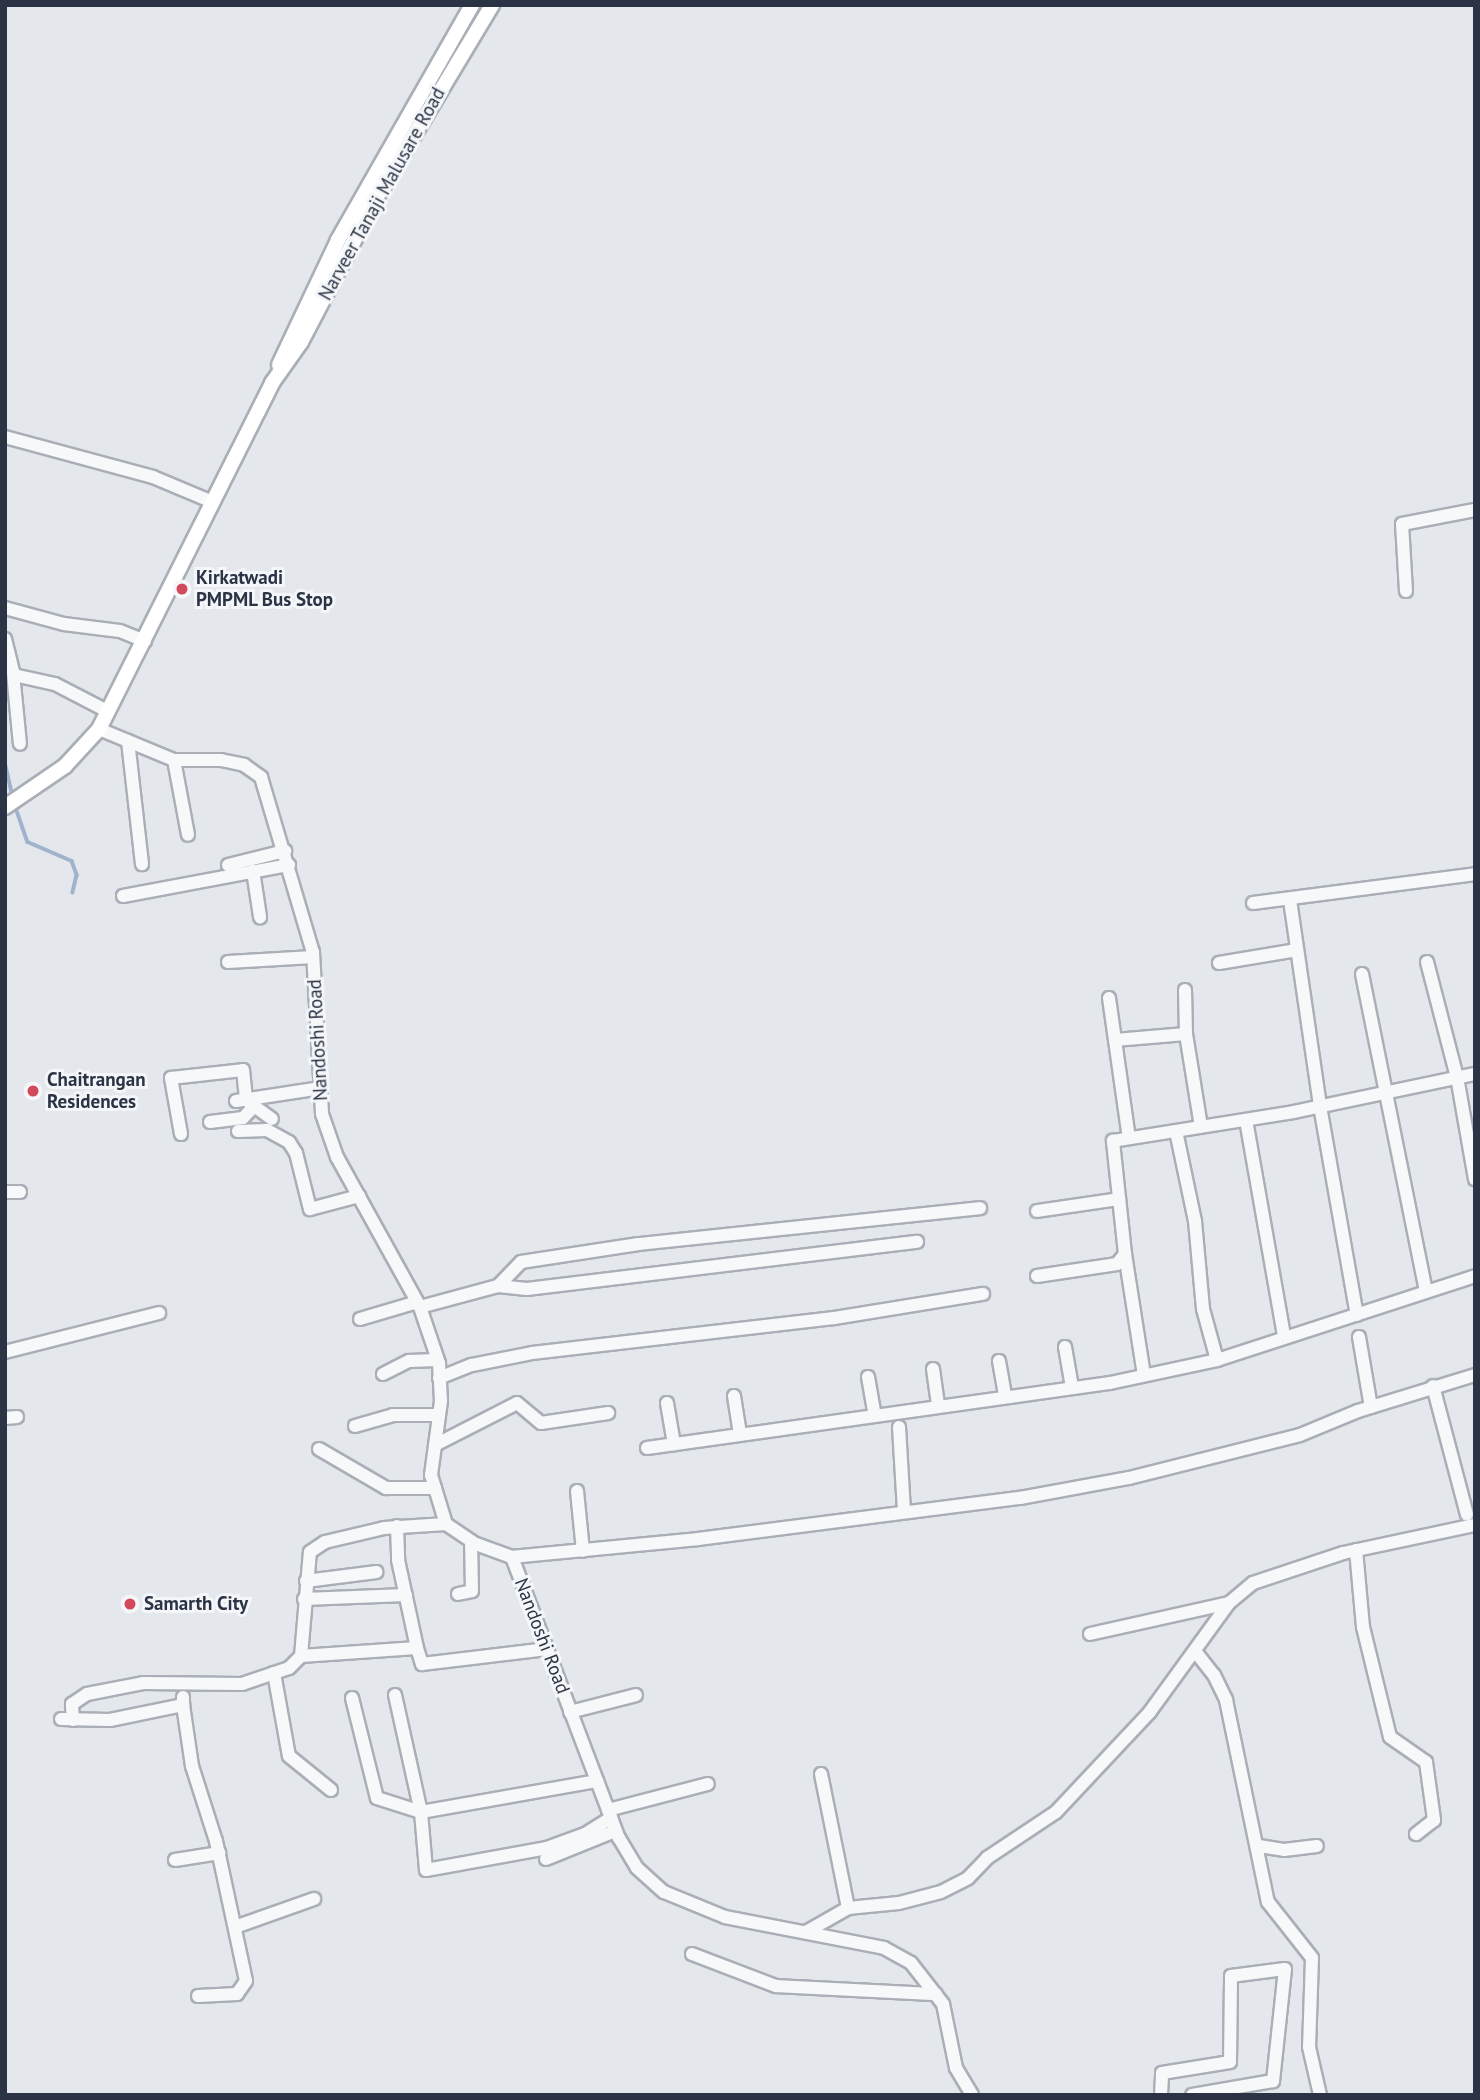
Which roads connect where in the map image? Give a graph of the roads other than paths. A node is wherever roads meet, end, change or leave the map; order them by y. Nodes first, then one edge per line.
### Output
1 (472, 5) edge
2 (492, 5) edge
3 (272, 383) junction
4 (5, 437) edge
5 (211, 501) junction
6 (1475, 510) edge
7 (1406, 590) dead end
8 (5, 608) edge
9 (5, 639) edge
10 (145, 641) junction
11 (13, 673) junction
12 (107, 711) junction
13 (99, 729) junction
14 (128, 741) junction
15 (20, 744) dead end
16 (174, 760) junction
17 (5, 807) edge
18 (188, 835) dead end
19 (285, 851) junction
20 (142, 864) dead end
21 (228, 864) dead end
22 (289, 865) junction
23 (253, 871) junction
24 (1475, 874) edge
25 (123, 896) dead end
26 (1290, 900) junction
27 (1253, 903) dead end
28 (260, 917) dead end
29 (1297, 950) junction
30 (313, 957) junction
31 (228, 962) dead end
32 (1427, 962) dead end
33 (1219, 963) dead end
34 (1362, 974) dead end
35 (1185, 990) dead end
36 (1109, 998) dead end
37 (1186, 1034) junction
38 (1115, 1040) junction
39 (1475, 1074) edge
40 (1457, 1077) junction
41 (321, 1088) junction
42 (1384, 1093) junction
43 (1320, 1106) junction
44 (241, 1111) junction
45 (272, 1119) dead end
46 (1246, 1119) junction
47 (210, 1122) dead end
48 (1201, 1127) junction
49 (1176, 1131) junction
50 (181, 1134) dead end
51 (1129, 1138) junction
52 (1475, 1180) edge
53 (5, 1192) edge
54 (20, 1192) dead end
55 (359, 1196) junction
56 (1119, 1199) junction
57 (979, 1208) dead end
58 (1037, 1211) dead end
59 (917, 1242) dead end
60 (1125, 1254) junction
61 (1037, 1276) dead end
62 (1475, 1276) edge
63 (498, 1286) junction
64 (1426, 1291) junction
65 (983, 1294) dead end
66 (419, 1305) junction
67 (159, 1313) dead end
68 (1357, 1315) junction
69 (360, 1319) dead end
70 (1284, 1336) junction
71 (1359, 1337) dead end
72 (1065, 1347) dead end
73 (5, 1352) edge
74 (437, 1360) junction
75 (1217, 1360) junction
76 (999, 1361) dead end
77 (933, 1369) dead end
78 (383, 1374) dead end
79 (1144, 1375) junction
80 (1475, 1375) edge
81 (868, 1377) dead end
82 (439, 1378) junction
83 (1433, 1386) junction
84 (1072, 1387) junction
85 (1005, 1395) junction
86 (734, 1396) dead end
87 (667, 1403) dead end
88 (938, 1406) junction
89 (1371, 1407) junction
90 (608, 1413) dead end
91 (439, 1415) junction
92 (875, 1415) junction
93 (355, 1426) dead end
94 (899, 1427) dead end
95 (740, 1434) junction
96 (674, 1444) junction
97 (435, 1445) junction
98 (647, 1448) dead end
99 (319, 1449) dead end
100 (435, 1488) junction
101 (577, 1491) dead end
102 (904, 1510) junction
103 (1471, 1520) edge
104 (446, 1524) junction
105 (397, 1526) junction
106 (471, 1541) junction
107 (1356, 1550) junction
108 (583, 1551) junction
109 (512, 1557) junction
110 (376, 1572) dead end
111 (306, 1581) junction
112 (458, 1594) dead end
113 (406, 1595) junction
114 (304, 1599) junction
115 (1229, 1603) junction
116 (1090, 1634) dead end
117 (417, 1648) junction
118 (547, 1649) junction
119 (1195, 1651) junction
120 (301, 1657) junction
121 (274, 1673) junction
122 (188, 1686) junction
123 (395, 1695) dead end
124 (636, 1695) dead end
125 (352, 1698) dead end
126 (183, 1705) junction
127 (570, 1712) junction
128 (821, 1774) dead end
129 (597, 1781) junction
130 (708, 1784) dead end
131 (331, 1790) dead end
132 (421, 1812) junction
133 (611, 1819) junction
134 (1416, 1834) dead end
135 (1259, 1846) junction
136 (1317, 1846) dead end
137 (219, 1853) junction
138 (546, 1859) dead end
139 (175, 1860) dead end
140 (314, 1899) dead end
141 (848, 1908) junction
142 (235, 1927) junction
143 (806, 1932) junction
144 (692, 1954) dead end
145 (936, 1994) junction
146 (198, 1996) dead end
147 (972, 2095) edge
148 (1161, 2095) edge
149 (1192, 2095) edge
150 (1320, 2095) edge

1 - 3 main road, Narveer Tanaji Malusare Road
2 - 3 main road, Narveer Tanaji Malusare Road
3 - 5 main road, Narveer Tanaji Malusare Road
4 - 5 street
5 - 10 main road, Narveer Tanaji Malusare Road
6 - 7 street
8 - 10 street
9 - 11 street
10 - 12 main road, Narveer Tanaji Malusare Road
11 - 12 street
11 - 15 street
12 - 13 main road, Narveer Tanaji Malusare Road
13 - 14 street, Nandoshi Road
13 - 17 main road, Narveer Tanaji Malusare Road
14 - 16 street, Nandoshi Road
14 - 20 street
16 - 18 street
16 - 19 street, Nandoshi Road
19 - 21 street
19 - 22 street, Nandoshi Road
22 - 23 street
22 - 30 street, Nandoshi Road
23 - 25 street
23 - 28 street
24 - 26 street
26 - 27 street
26 - 29 street
29 - 33 street
29 - 43 street
30 - 31 street
30 - 41 street, Nandoshi Road
32 - 40 street
34 - 42 street
35 - 37 street
36 - 38 street
37 - 38 street
37 - 48 street
38 - 51 street
39 - 40 street
40 - 42 street
40 - 52 street
41 - 44 street
41 - 55 street, Nandoshi Road
42 - 43 street
42 - 64 street
43 - 46 street
43 - 68 street
44 - 45 street
44 - 47 street
44 - 50 street
44 - 55 street
46 - 48 street
46 - 70 street
48 - 49 street
49 - 51 street
49 - 75 street
51 - 56 street
53 - 54 street
55 - 66 street, Nandoshi Road
56 - 58 street
56 - 60 street
57 - 63 street
59 - 63 street
60 - 61 street
60 - 79 street
62 - 64 street
63 - 66 street
64 - 68 street
65 - 82 street
66 - 69 street
66 - 74 street, Nandoshi Road
67 - 73 street
68 - 70 street
70 - 75 street
71 - 89 street
72 - 84 street
74 - 78 street
74 - 82 street, Nandoshi Road
75 - 79 street
76 - 85 street
77 - 88 street
79 - 84 street
80 - 83 street
81 - 92 street
82 - 91 street, Nandoshi Road
83 - 89 street
83 - 103 street
84 - 85 street
85 - 88 street
86 - 95 street
87 - 96 street
88 - 92 street
89 - 102 street
90 - 97 street
91 - 93 street
91 - 97 street, Nandoshi Road
92 - 95 street
94 - 102 street
95 - 96 street
96 - 98 street
97 - 100 street, Nandoshi Road
99 - 100 street
100 - 104 street, Nandoshi Road
101 - 108 street
102 - 108 street
103 - 107 street
104 - 105 street
104 - 106 street, Nandoshi Road
105 - 111 street
105 - 113 street
106 - 109 street, Nandoshi Road
106 - 112 street
107 - 115 street
107 - 134 street
108 - 109 street
109 - 118 street, Nandoshi Road
110 - 111 street
111 - 114 street
113 - 114 street
113 - 117 street
114 - 120 street
115 - 116 street
115 - 119 street
117 - 118 street
117 - 120 street
118 - 127 street, Nandoshi Road
119 - 135 street
119 - 141 street
120 - 121 street
121 - 122 street
121 - 131 street
122 - 126 street
122 - 126 street
123 - 132 street
124 - 127 street
125 - 132 street
126 - 137 street
127 - 129 street, Nandoshi Road
128 - 141 street
129 - 132 street
129 - 133 street, Nandoshi Road
130 - 133 street
132 - 133 street
133 - 138 street
133 - 143 street, Nandoshi Road
135 - 136 street
135 - 150 street
137 - 139 street
137 - 142 street
140 - 142 street
141 - 143 street
142 - 146 street
143 - 145 street, Nandoshi Road
144 - 145 street
145 - 147 street, Nandoshi Road
148 - 149 street

